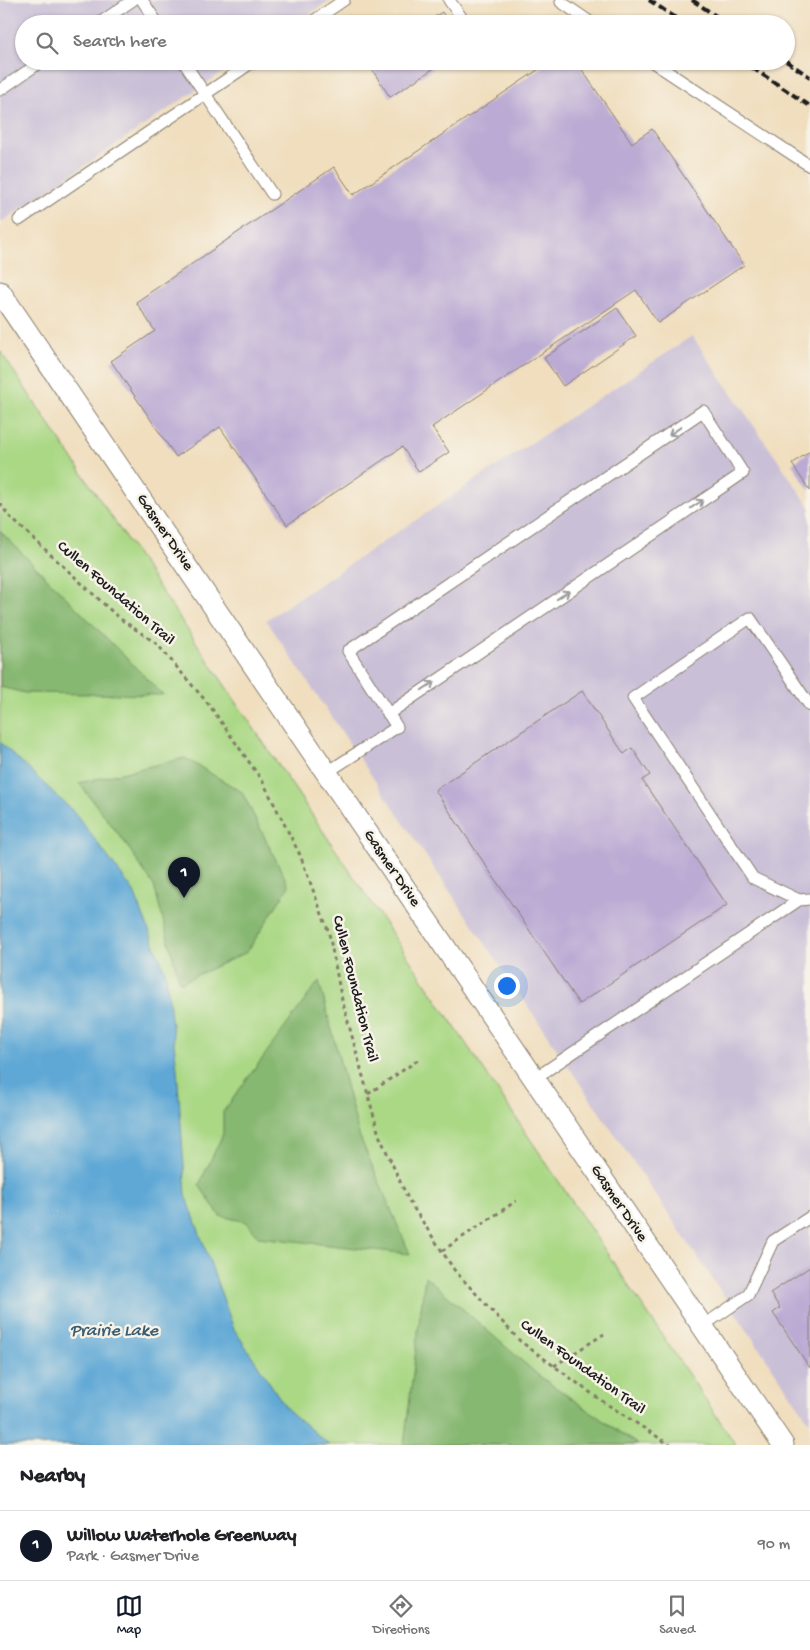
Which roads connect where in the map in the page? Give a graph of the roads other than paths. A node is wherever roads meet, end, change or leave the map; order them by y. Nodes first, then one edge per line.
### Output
1 (133, 0) edge
2 (142, 0) edge
3 (344, 0) edge
4 (449, 0) edge
5 (561, 2) dead end
6 (111, 15) edge
7 (152, 15) edge
8 (322, 15) edge
9 (460, 15) edge
10 (580, 15) edge
11 (29, 70) edge
12 (189, 70) edge
13 (241, 70) edge
14 (664, 70) edge
15 (0, 90) edge
16 (205, 95) junction
17 (810, 166) edge
18 (272, 194) dead end
19 (19, 220) dead end
20 (0, 292) edge
21 (810, 706) edge
22 (388, 714) junction
23 (326, 773) junction
24 (805, 899) edge
25 (534, 1079) junction
26 (810, 1217) edge
27 (701, 1326) junction
28 (783, 1445) edge

1 - 6 lane
2 - 7 lane
3 - 8 lane
4 - 9 lane
5 - 10 lane
11 - 15 lane
12 - 16 lane
13 - 16 lane
14 - 17 lane
16 - 18 lane
16 - 19 lane
20 - 23 street, Gasmer Drive
21 - 24 lane
22 -> 22 lane
22 - 23 lane
23 - 25 street, Gasmer Drive
24 - 25 lane
25 - 27 street, Gasmer Drive
26 - 27 lane
27 - 28 street, Gasmer Drive

